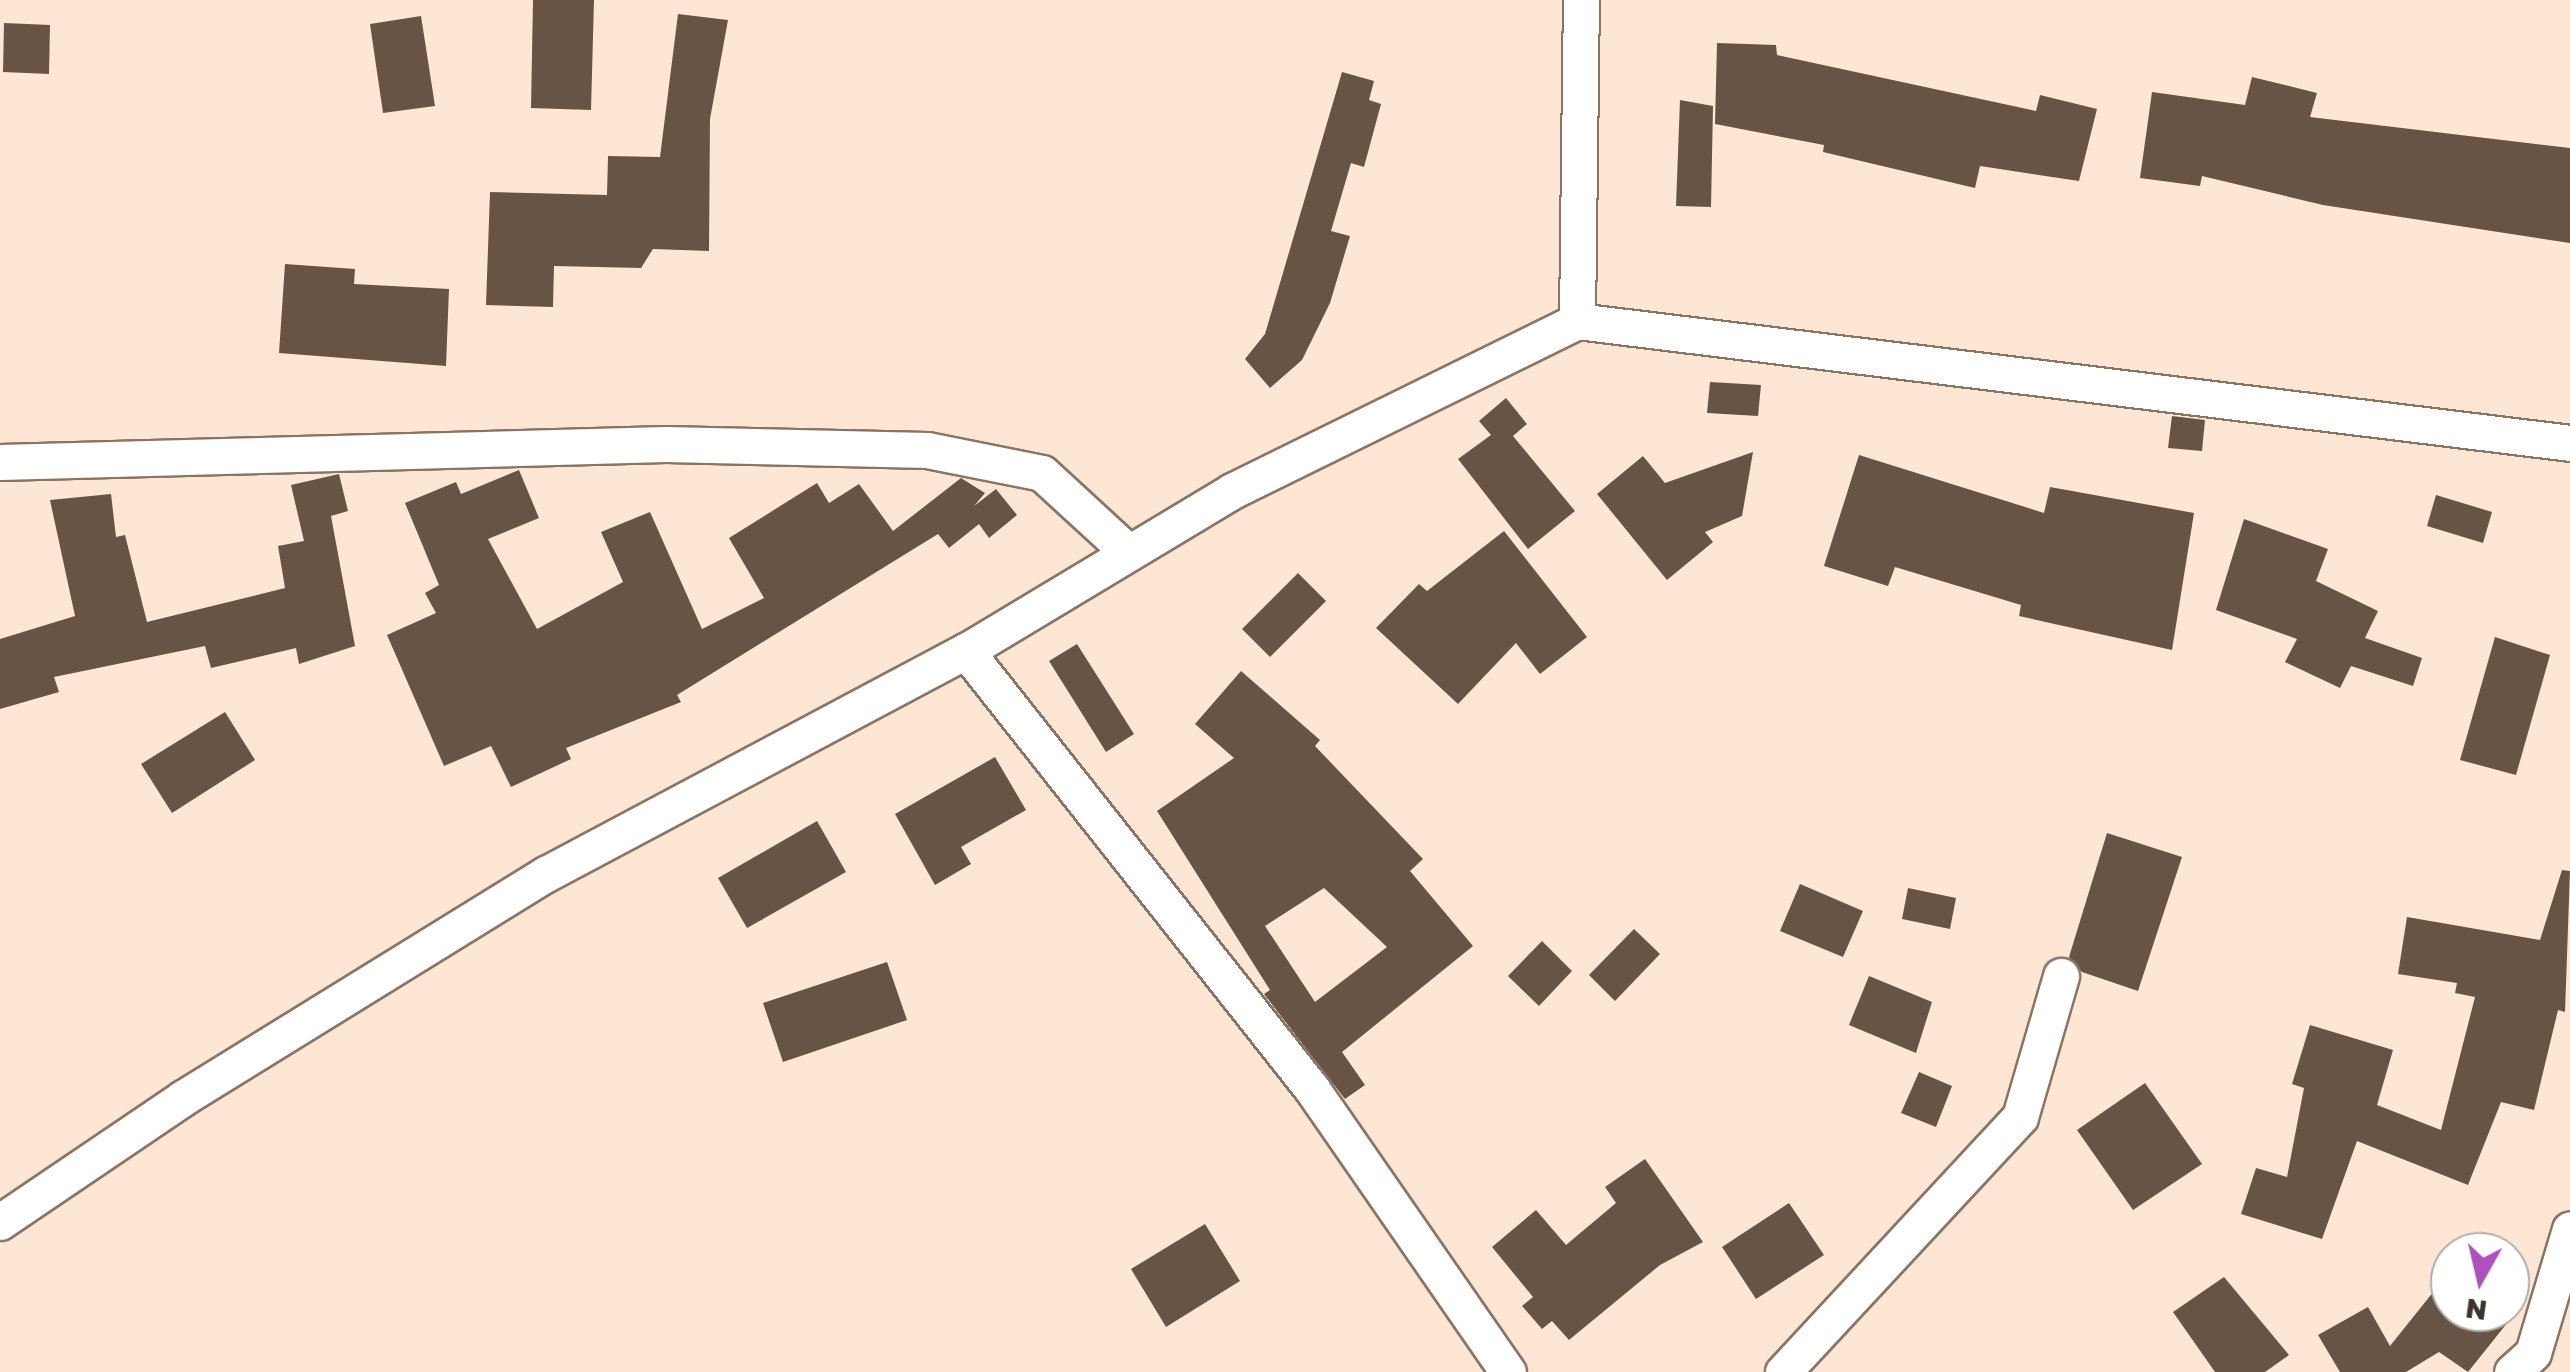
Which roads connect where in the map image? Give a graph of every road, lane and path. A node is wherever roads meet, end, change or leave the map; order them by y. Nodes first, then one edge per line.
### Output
1 (1581, 0) edge
2 (1577, 321) junction
3 (2570, 443) edge
4 (0, 462) edge
5 (1128, 552) junction
6 (966, 651) junction
7 (2061, 976) dead end
8 (0, 1222) edge
9 (2570, 1230) edge
10 (1508, 1372) edge
11 (1783, 1372) edge
12 (2512, 1372) edge

1 - 2 street
2 - 3 street
2 - 5 street
4 - 5 street
5 - 6 street
6 - 8 street
6 - 10 street
7 - 11 street
9 - 12 street

